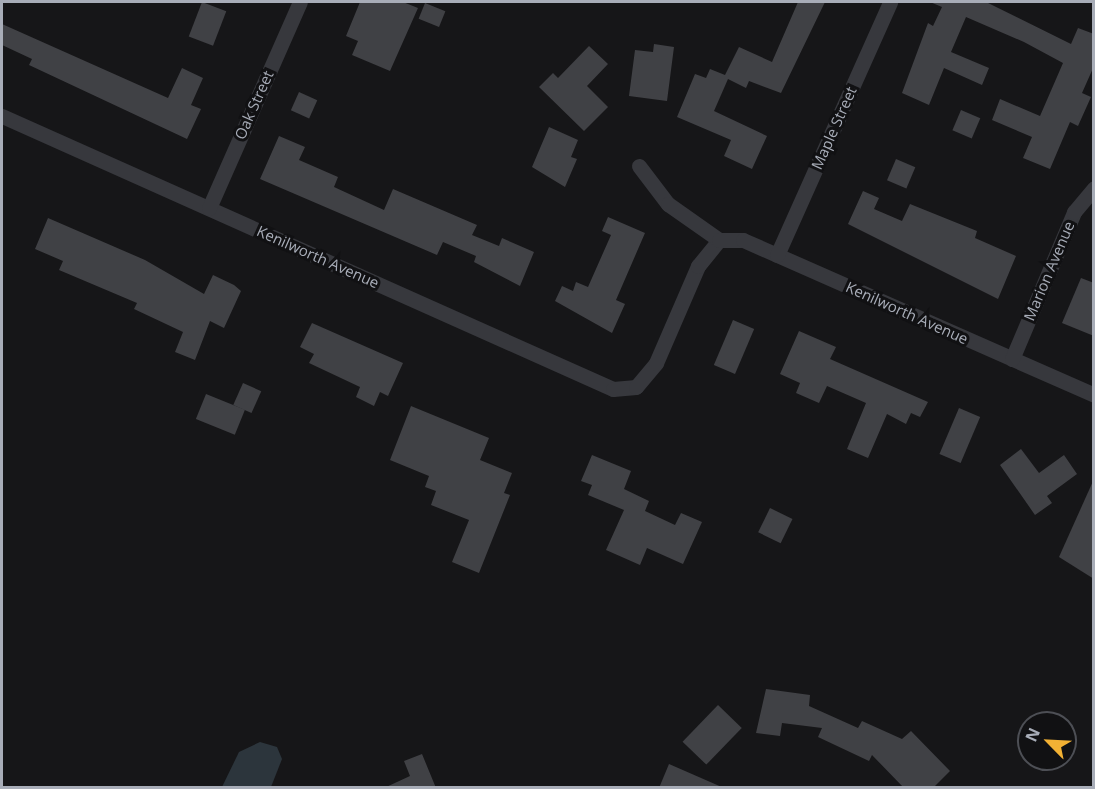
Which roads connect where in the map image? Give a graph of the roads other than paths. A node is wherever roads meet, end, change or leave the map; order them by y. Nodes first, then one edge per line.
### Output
1 (300, 2) edge
2 (890, 2) edge
3 (2, 116) edge
4 (639, 166) dead end
5 (1094, 188) edge
6 (209, 208) junction
7 (719, 240) junction
8 (777, 255) junction
9 (1012, 359) junction
10 (1094, 395) edge

1 - 6 street, Oak Street
2 - 8 street, Maple Street
3 - 6 street, Kenilworth Avenue
4 - 7 street
5 - 9 street, Marion Avenue
6 - 7 street, Kenilworth Avenue
7 - 8 street, Kenilworth Avenue
8 - 9 street, Kenilworth Avenue
9 - 10 street, Kenilworth Avenue

